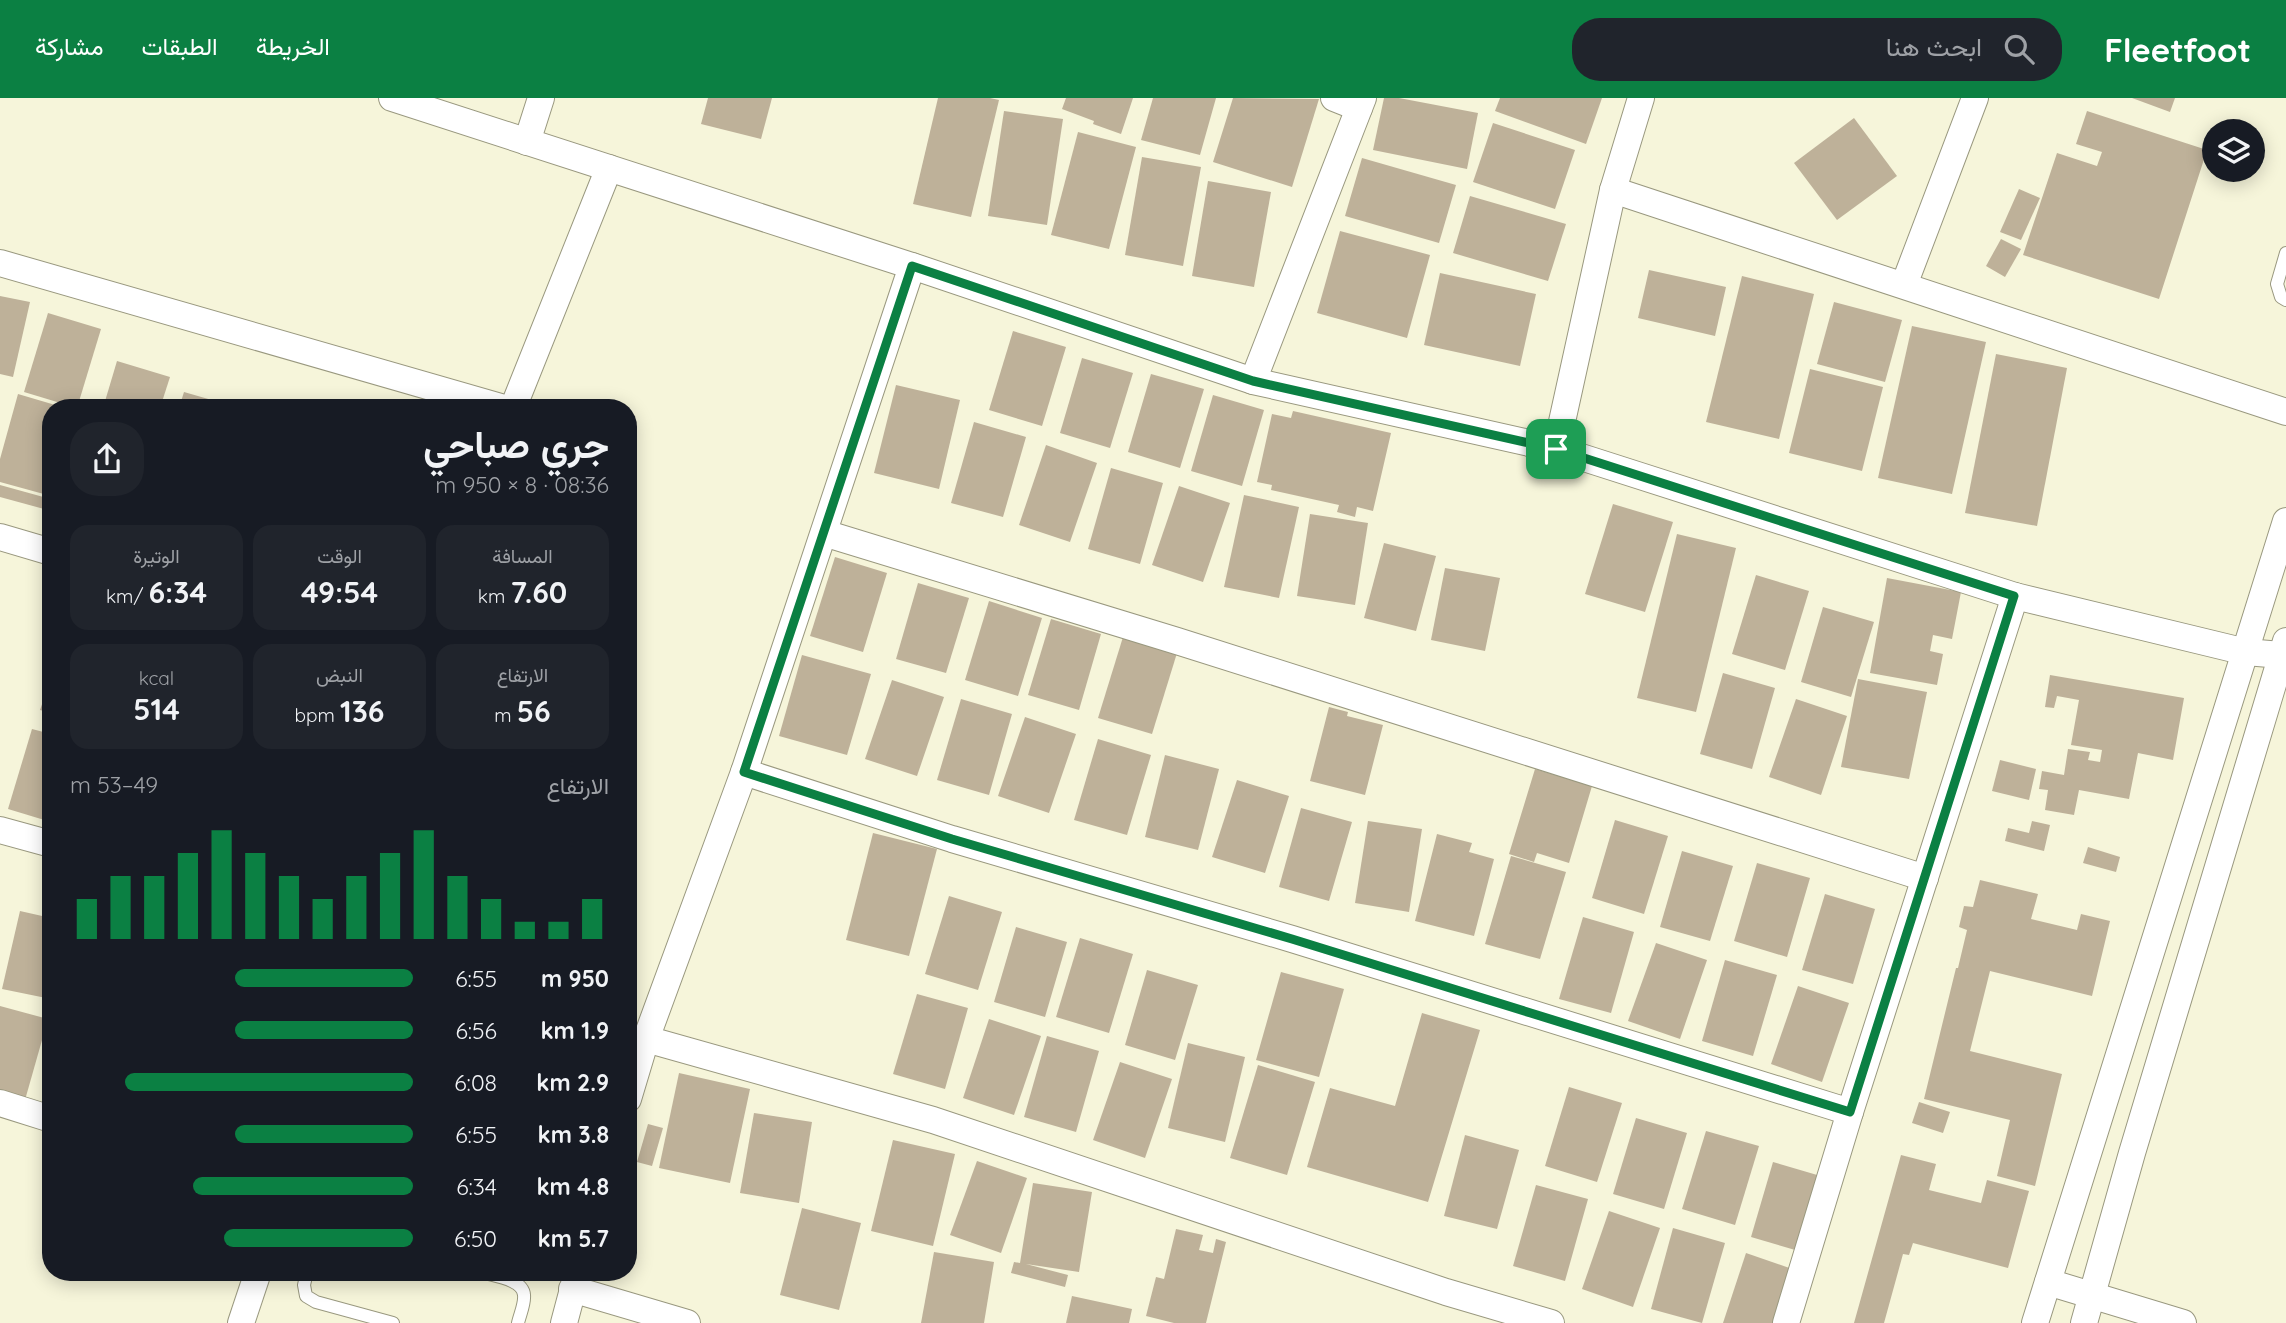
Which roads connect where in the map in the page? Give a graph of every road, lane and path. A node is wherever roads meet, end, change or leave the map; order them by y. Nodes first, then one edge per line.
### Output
1 (392, 98) edge
2 (541, 98) edge
3 (1334, 98) edge
4 (1641, 98) edge
5 (1975, 98) edge
6 (1361, 103) edge
7 (527, 142) junction
8 (609, 168) junction
9 (1613, 190) junction
10 (2286, 253) edge
11 (0, 263) edge
12 (912, 266) junction
13 (1904, 285) junction
14 (2286, 300) edge
15 (1253, 381) junction
16 (473, 399) edge
17 (517, 399) edge
18 (2286, 412) edge
19 (1556, 449) junction
20 (2286, 521) edge
21 (824, 533) junction
22 (0, 537) edge
23 (42, 549) edge
24 (2014, 596) junction
25 (2283, 648) edge
26 (2246, 652) junction
27 (744, 772) junction
28 (0, 830) edge
29 (42, 842) edge
30 (1925, 878) junction
31 (646, 1040) junction
32 (637, 1069) edge
33 (0, 1103) edge
34 (1850, 1112) junction
35 (42, 1116) edge
36 (255, 1281) edge
37 (305, 1281) edge
38 (510, 1281) edge
39 (575, 1281) edge
40 (2048, 1282) junction
41 (2092, 1297) junction
42 (241, 1323) edge
43 (393, 1323) edge
44 (518, 1323) edge
45 (564, 1323) edge
46 (687, 1323) edge
47 (1550, 1323) edge
48 (1786, 1323) edge
49 (2035, 1323) edge
50 (2084, 1323) edge
51 (2183, 1323) edge

1 - 7 street
2 - 7 street
3 - 6 street
4 - 9 street
5 - 13 street
6 - 15 street
7 - 8 street
8 - 12 street
8 - 17 street
9 - 13 street
9 - 19 street
10 - 14 lane
11 - 16 street
12 - 15 street
12 - 21 street
13 - 18 street
15 - 19 street
19 - 24 street
20 - 26 street
21 - 27 street
21 - 30 street
22 - 23 street
24 - 26 street
24 - 30 street
25 - 26 street
25 - 41 street
26 - 40 street
27 - 31 street
27 - 34 street
28 - 29 street
30 - 34 street
31 - 32 street
31 - 47 street
33 - 35 street
34 - 48 street
36 - 42 street
37 - 43 lane
38 - 44 lane
39 - 45 street
39 - 46 street
40 - 41 street
40 - 49 street
41 - 50 street
41 - 51 street

